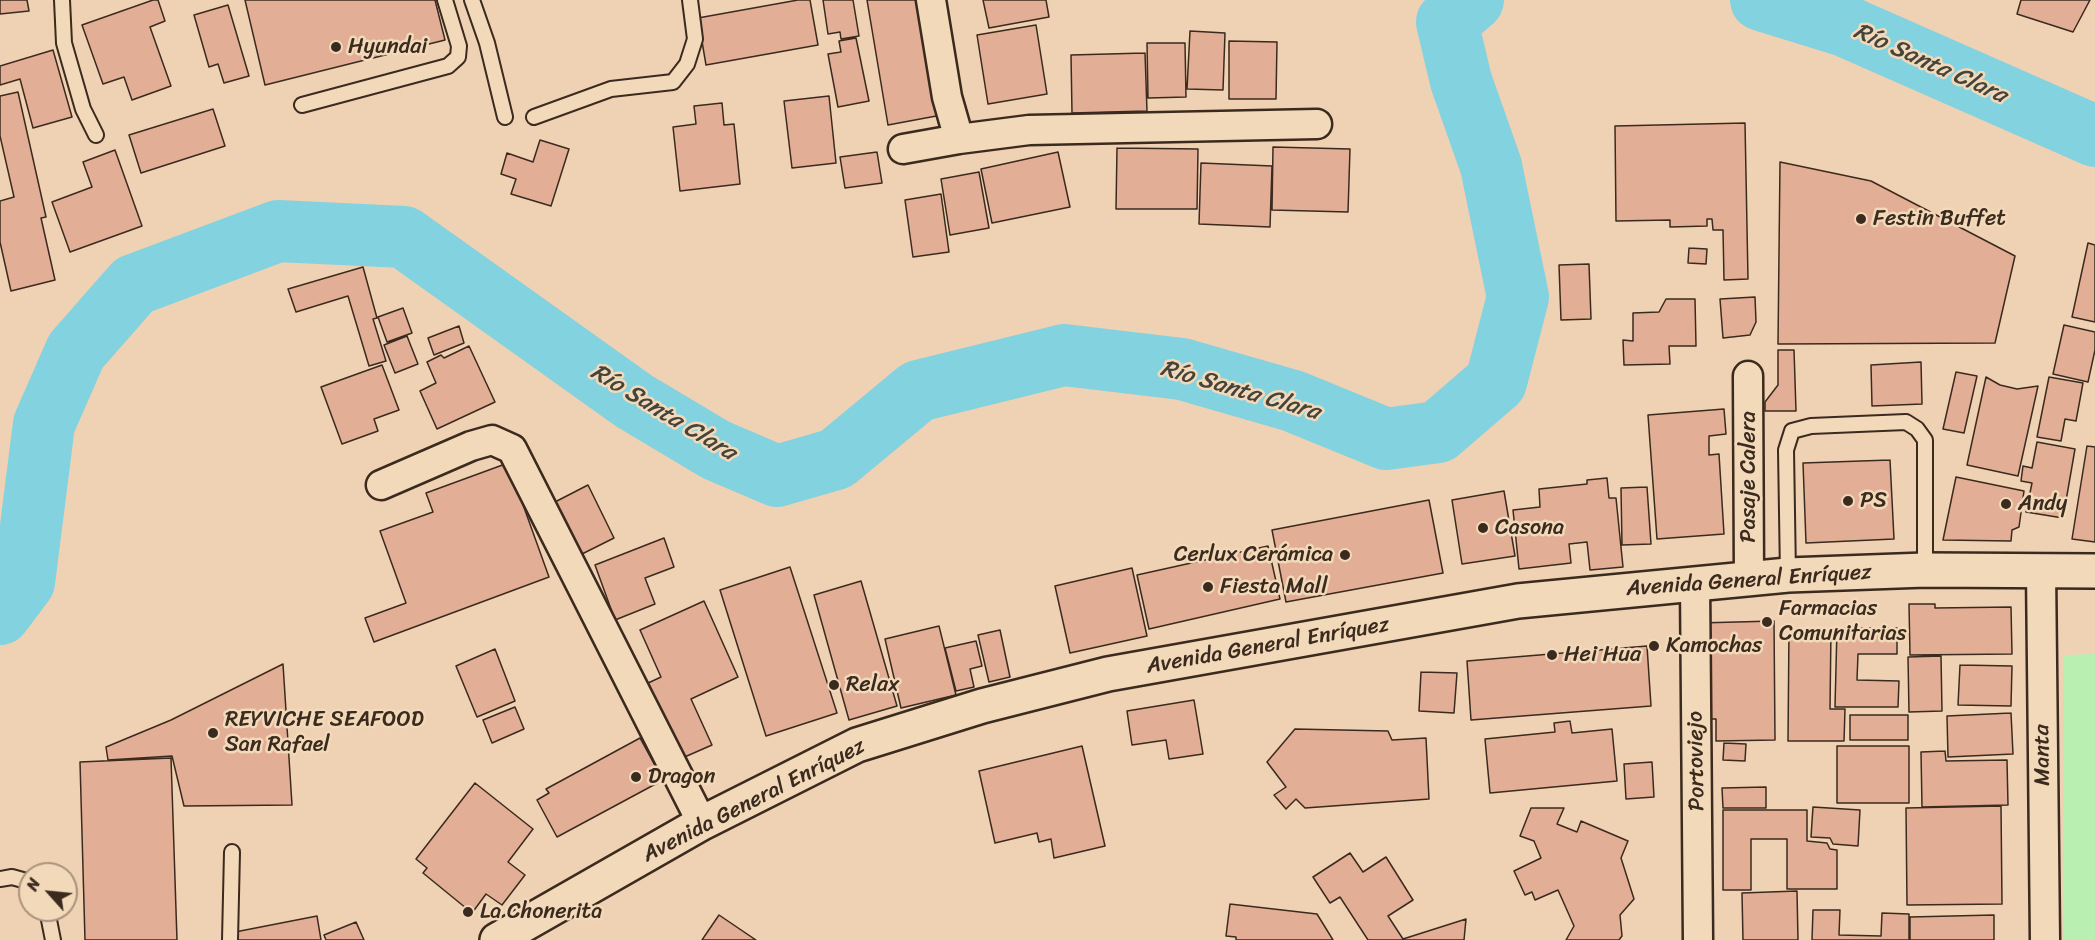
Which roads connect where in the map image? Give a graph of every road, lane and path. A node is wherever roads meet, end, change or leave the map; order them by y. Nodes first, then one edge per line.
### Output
1 (62, 0) edge
2 (445, 0) edge
3 (472, 0) edge
4 (690, 0) edge
5 (932, 0) edge
6 (302, 105) dead end
7 (505, 117) dead end
8 (534, 117) dead end
9 (1317, 124) dead end
10 (96, 135) dead end
11 (959, 139) junction
12 (903, 149) dead end
13 (1748, 376) dead end
14 (381, 485) dead end
15 (1925, 570) junction
16 (2041, 570) junction
17 (2095, 571) edge
18 (1788, 575) junction
19 (1749, 578) junction
20 (1695, 582) junction
21 (702, 823) junction
22 (232, 852) dead end
23 (0, 879) edge
24 (18, 879) edge
25 (49, 922) edge
26 (500, 939) edge
27 (53, 940) edge
28 (230, 940) edge
29 (1698, 940) edge
30 (2045, 940) edge

1 - 10 lane
2 - 6 lane
3 - 7 lane
4 - 8 lane
5 - 11 street
9 - 11 street
11 - 12 street
13 - 19 street, Pasaje Calera
14 - 21 street
15 - 16 main road, Avenida General Enríquez
15 - 18 main road, Avenida General Enríquez
15 - 18 lane
16 - 17 main road, Avenida General Enríquez
16 - 30 street, Manta
18 - 19 main road, Avenida General Enríquez
19 - 20 main road, Avenida General Enríquez
20 - 21 main road, Avenida General Enríquez
20 - 29 street, Portoviejo
21 - 26 main road, Avenida General Enríquez
22 - 28 lane
23 - 24 lane
25 - 27 lane

